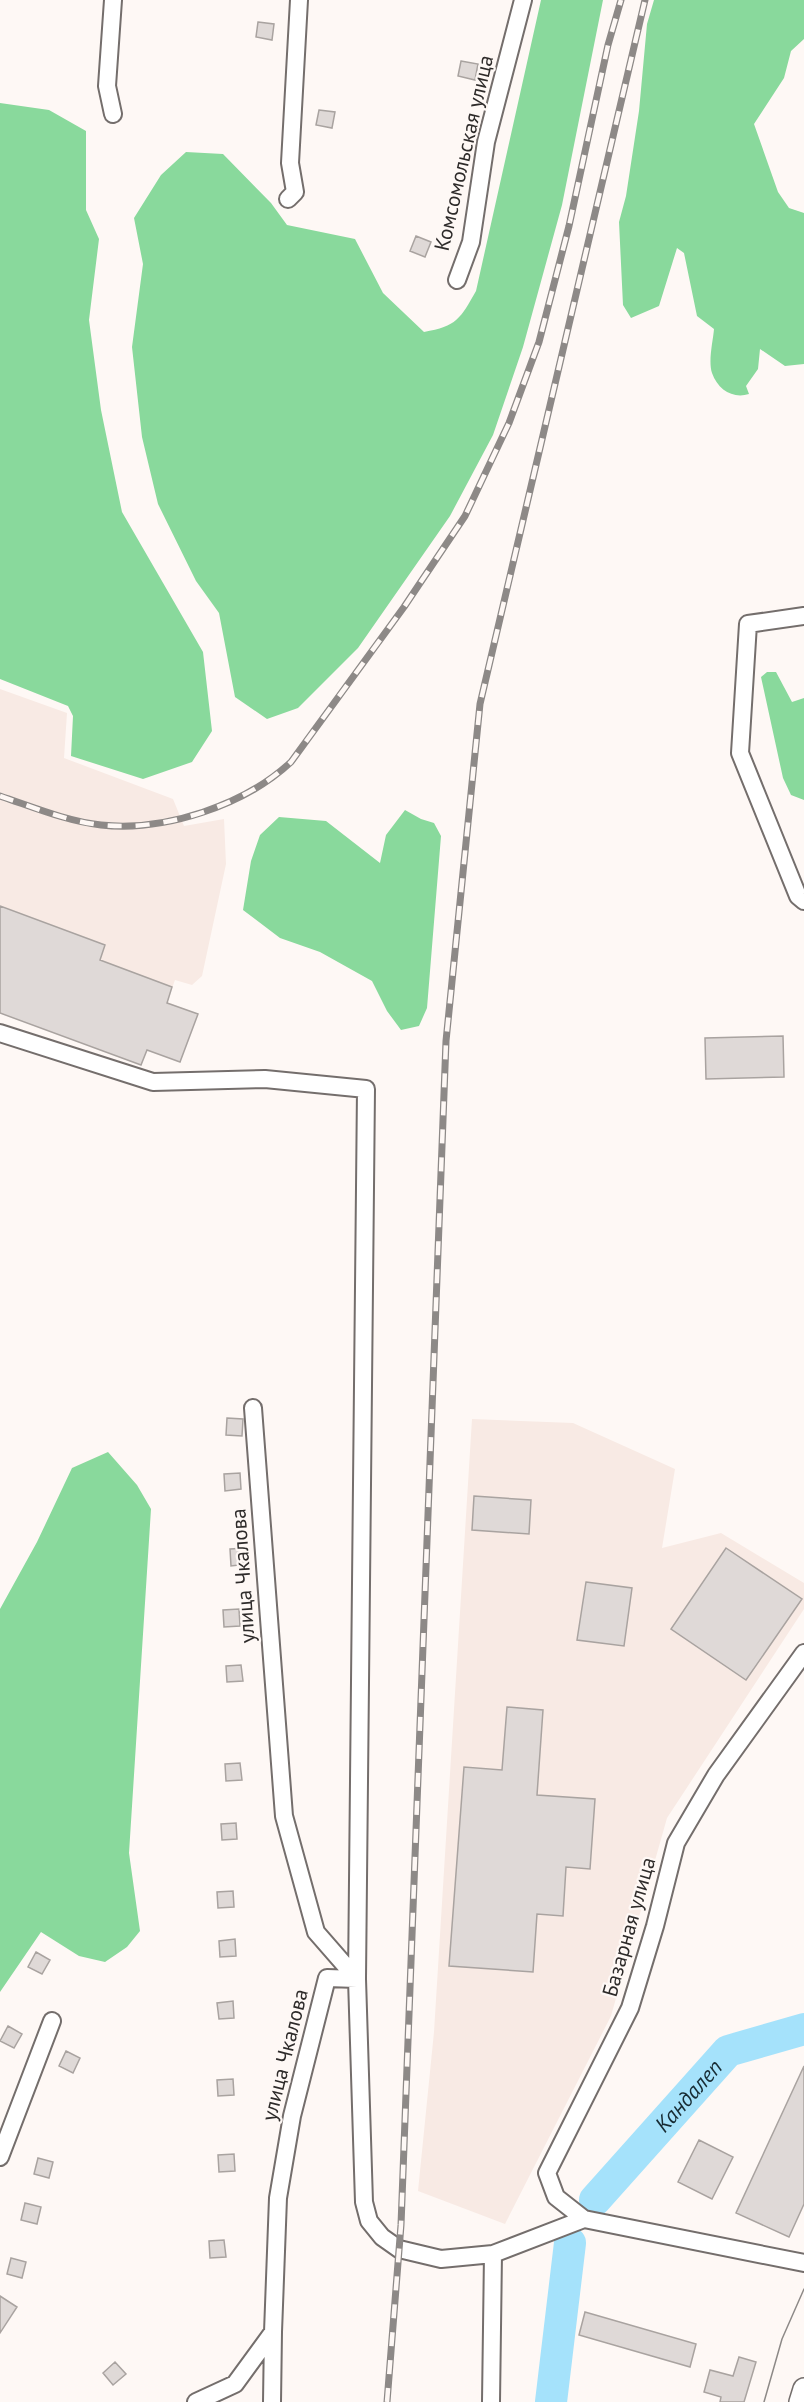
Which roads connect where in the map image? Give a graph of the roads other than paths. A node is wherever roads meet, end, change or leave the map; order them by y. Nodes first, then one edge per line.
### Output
1 (113, 0) edge
2 (299, 0) edge
3 (523, 0) edge
4 (113, 114) dead end
5 (288, 199) dead end
6 (457, 280) dead end
7 (804, 616) edge
8 (804, 902) edge
9 (0, 1033) edge
10 (254, 1408) dead end
11 (804, 1653) edge
12 (357, 1979) junction
13 (52, 2021) dead end
14 (0, 2157) edge
15 (584, 2219) junction
16 (493, 2254) junction
17 (804, 2263) edge
18 (273, 2332) junction
19 (804, 2389) edge
20 (196, 2402) edge
21 (272, 2402) edge
22 (491, 2402) edge
23 (800, 2402) edge

1 - 4 street
2 - 5 street
3 - 6 street, Комсомольская улица
7 - 8 street
9 - 12 street
10 - 12 street, улица Чкалова
11 - 15 street, Базарная улица
12 - 16 street
12 - 18 street, улица Чкалова
13 - 14 street
15 - 16 street
15 - 17 street
16 - 22 street
18 - 20 street
18 - 21 street
19 - 23 main road

